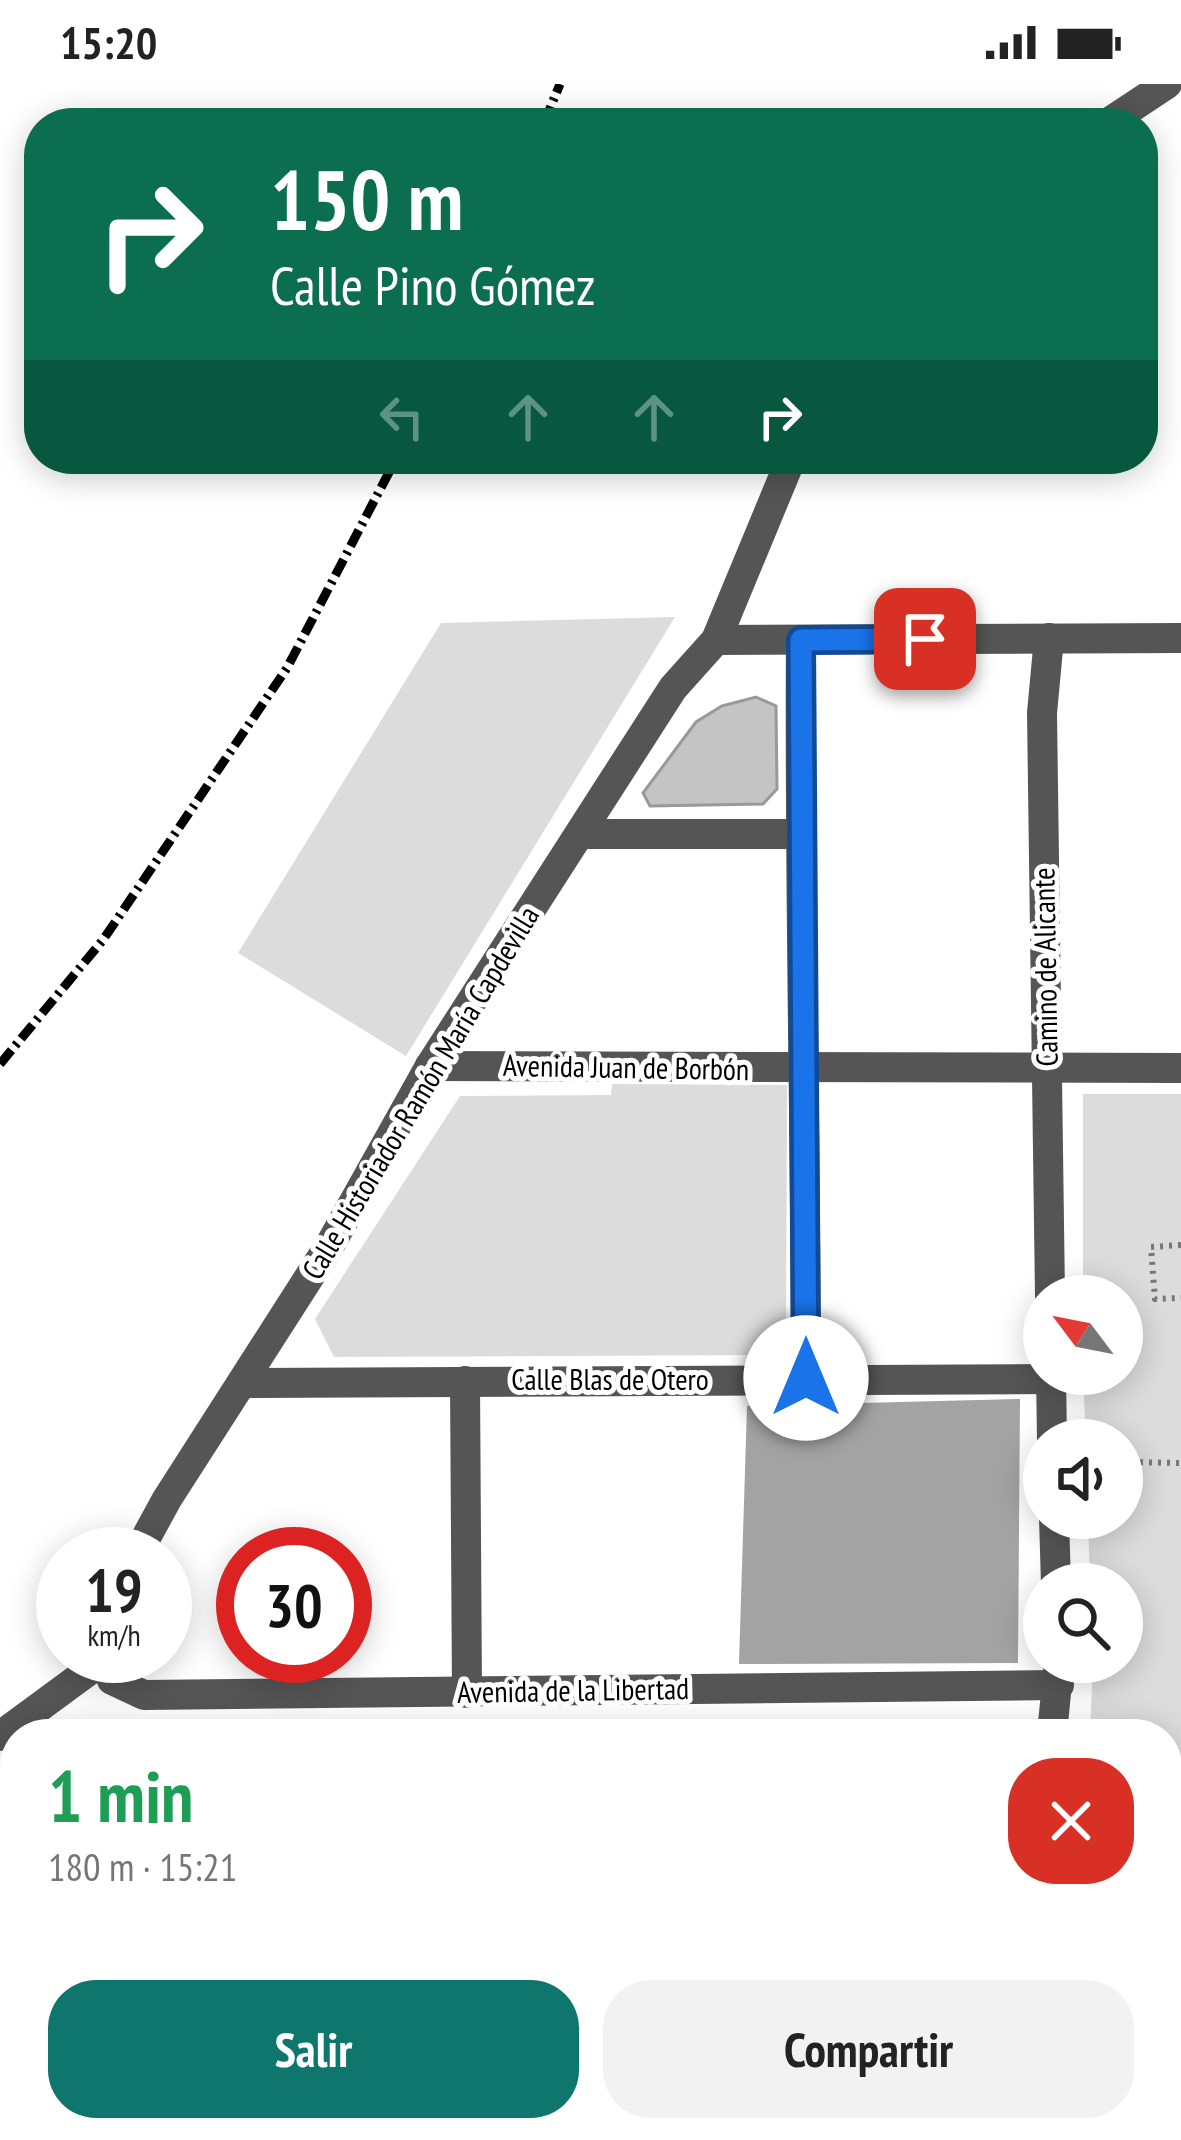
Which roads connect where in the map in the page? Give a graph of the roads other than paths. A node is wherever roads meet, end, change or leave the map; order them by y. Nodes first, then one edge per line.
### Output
1 (1167, 84) edge
2 (1131, 108) edge
3 (785, 474) edge
4 (1049, 638) junction
5 (1181, 638) edge
6 (716, 640) junction
7 (801, 640) junction
8 (799, 834) junction
9 (582, 835) junction
10 (430, 1066) junction
11 (1181, 1068) edge
12 (806, 1069) junction
13 (1048, 1070) junction
14 (1050, 1275) edge
15 (1023, 1376) edge
16 (806, 1378) junction
17 (465, 1381) junction
18 (242, 1383) junction
19 (152, 1527) edge
20 (1023, 1675) edge
21 (69, 1683) edge
22 (115, 1683) edge
23 (1058, 1683) edge
24 (467, 1693) junction
25 (22, 1719) edge
26 (1054, 1719) edge

1 - 2 street
3 - 6 street, Calle Historiador Ramón María Capdevilla
4 - 5 street
4 - 7 street
4 - 13 street, Camino de Alicante
6 - 7 street
6 - 9 street, Calle Historiador Ramón María Capdevilla
7 - 8 street
8 - 9 street
8 - 12 street
9 - 10 street, Calle Historiador Ramón María Capdevilla
10 - 12 street, Avenida Juan de Borbón
10 - 18 street, Calle Historiador Ramón María Capdevilla
11 - 13 street, Avenida Juan de Borbón
12 - 13 street, Avenida Juan de Borbón
12 - 16 street
13 - 14 street, Camino de Alicante
15 - 16 street, Calle Blas de Otero
16 - 17 street, Calle Blas de Otero
17 - 18 street, Calle Blas de Otero
17 - 24 street
18 - 19 street, Calle Historiador Ramón María Capdevilla
20 - 24 street, Avenida de la Libertad
21 - 25 street
22 - 24 street, Avenida de la Libertad
23 - 26 street

